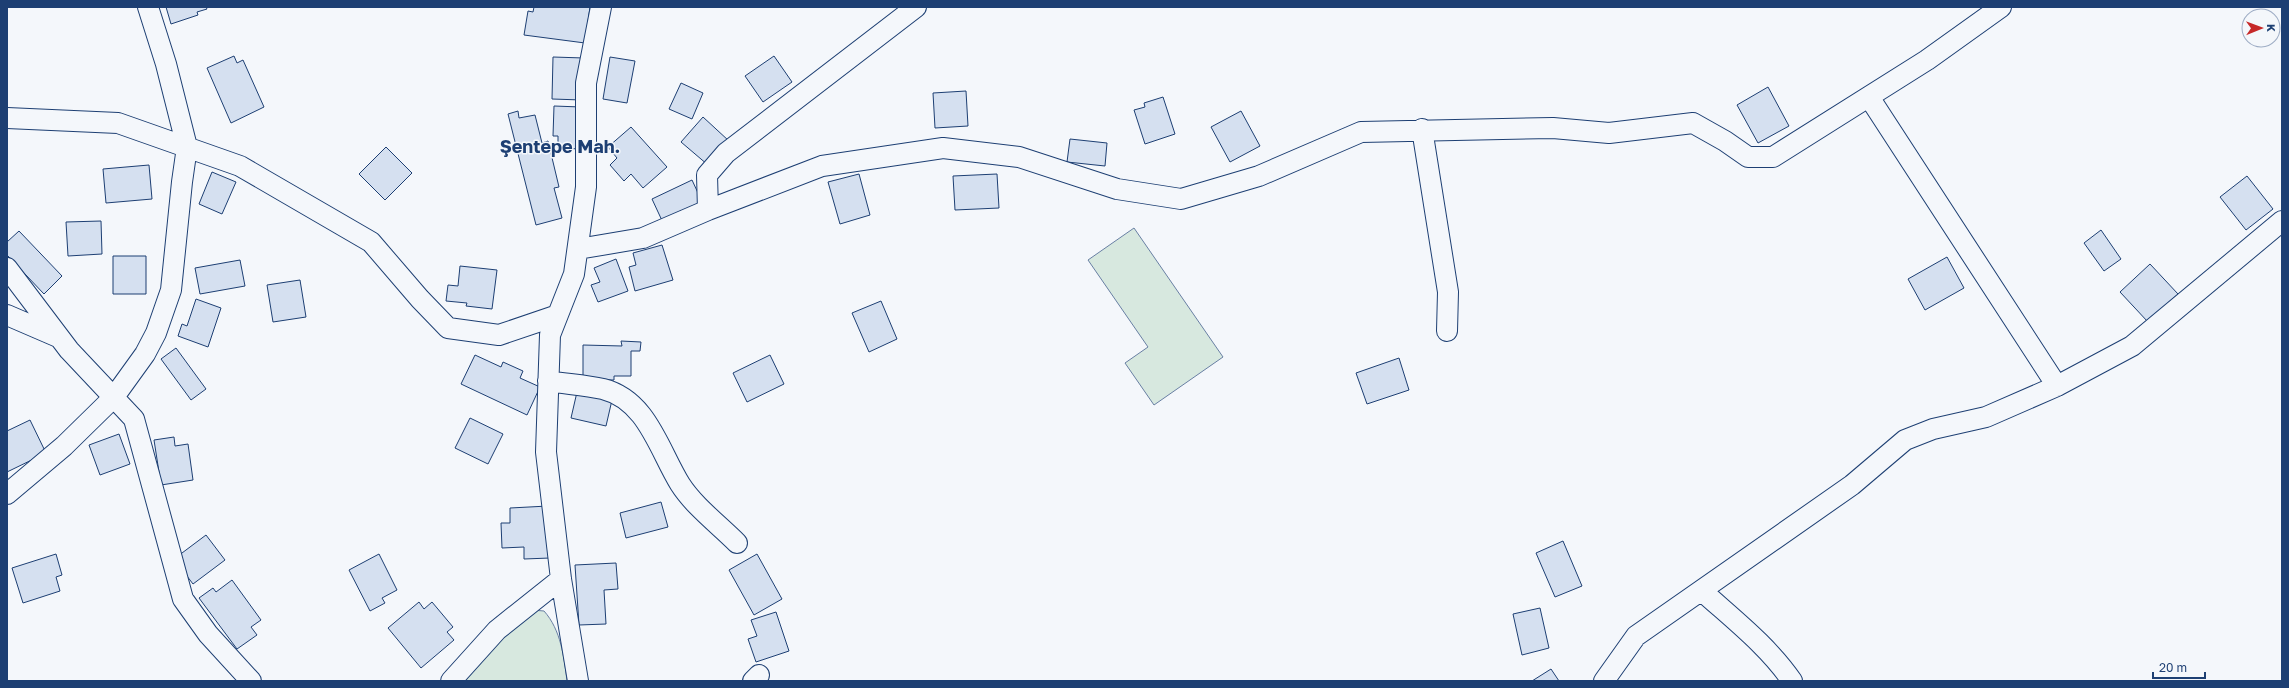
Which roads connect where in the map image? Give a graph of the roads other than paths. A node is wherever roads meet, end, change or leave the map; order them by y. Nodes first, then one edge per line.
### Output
1 (148, 7) edge
2 (601, 7) edge
3 (916, 7) edge
4 (2001, 7) edge
5 (1869, 97) junction
6 (7, 118) edge
7 (1422, 129) junction
8 (188, 148) junction
9 (708, 210) junction
10 (2282, 221) edge
11 (578, 249) junction
12 (7, 268) edge
13 (558, 314) junction
14 (7, 315) edge
15 (1447, 331) dead end
16 (60, 338) junction
17 (548, 381) junction
18 (2057, 386) junction
19 (114, 397) junction
20 (7, 494) edge
21 (737, 543) dead end
22 (561, 578) junction
23 (1702, 591) junction
24 (252, 681) edge
25 (450, 681) edge
26 (578, 681) edge
27 (1604, 681) edge
28 (1792, 681) edge

1 - 8 street
2 - 11 street
3 - 9 street
4 - 5 street
5 - 7 street
5 - 18 street
6 - 8 street
7 - 9 street
7 - 15 street
8 - 13 street
8 - 19 street
9 - 11 street
10 - 18 street
11 - 13 street
12 - 16 street
13 - 17 street
14 - 16 street
16 - 19 street
17 - 21 street
17 - 22 street
18 - 23 street
19 - 20 street
19 - 24 street
22 - 25 street
22 - 26 street
23 - 27 street
23 - 28 street

